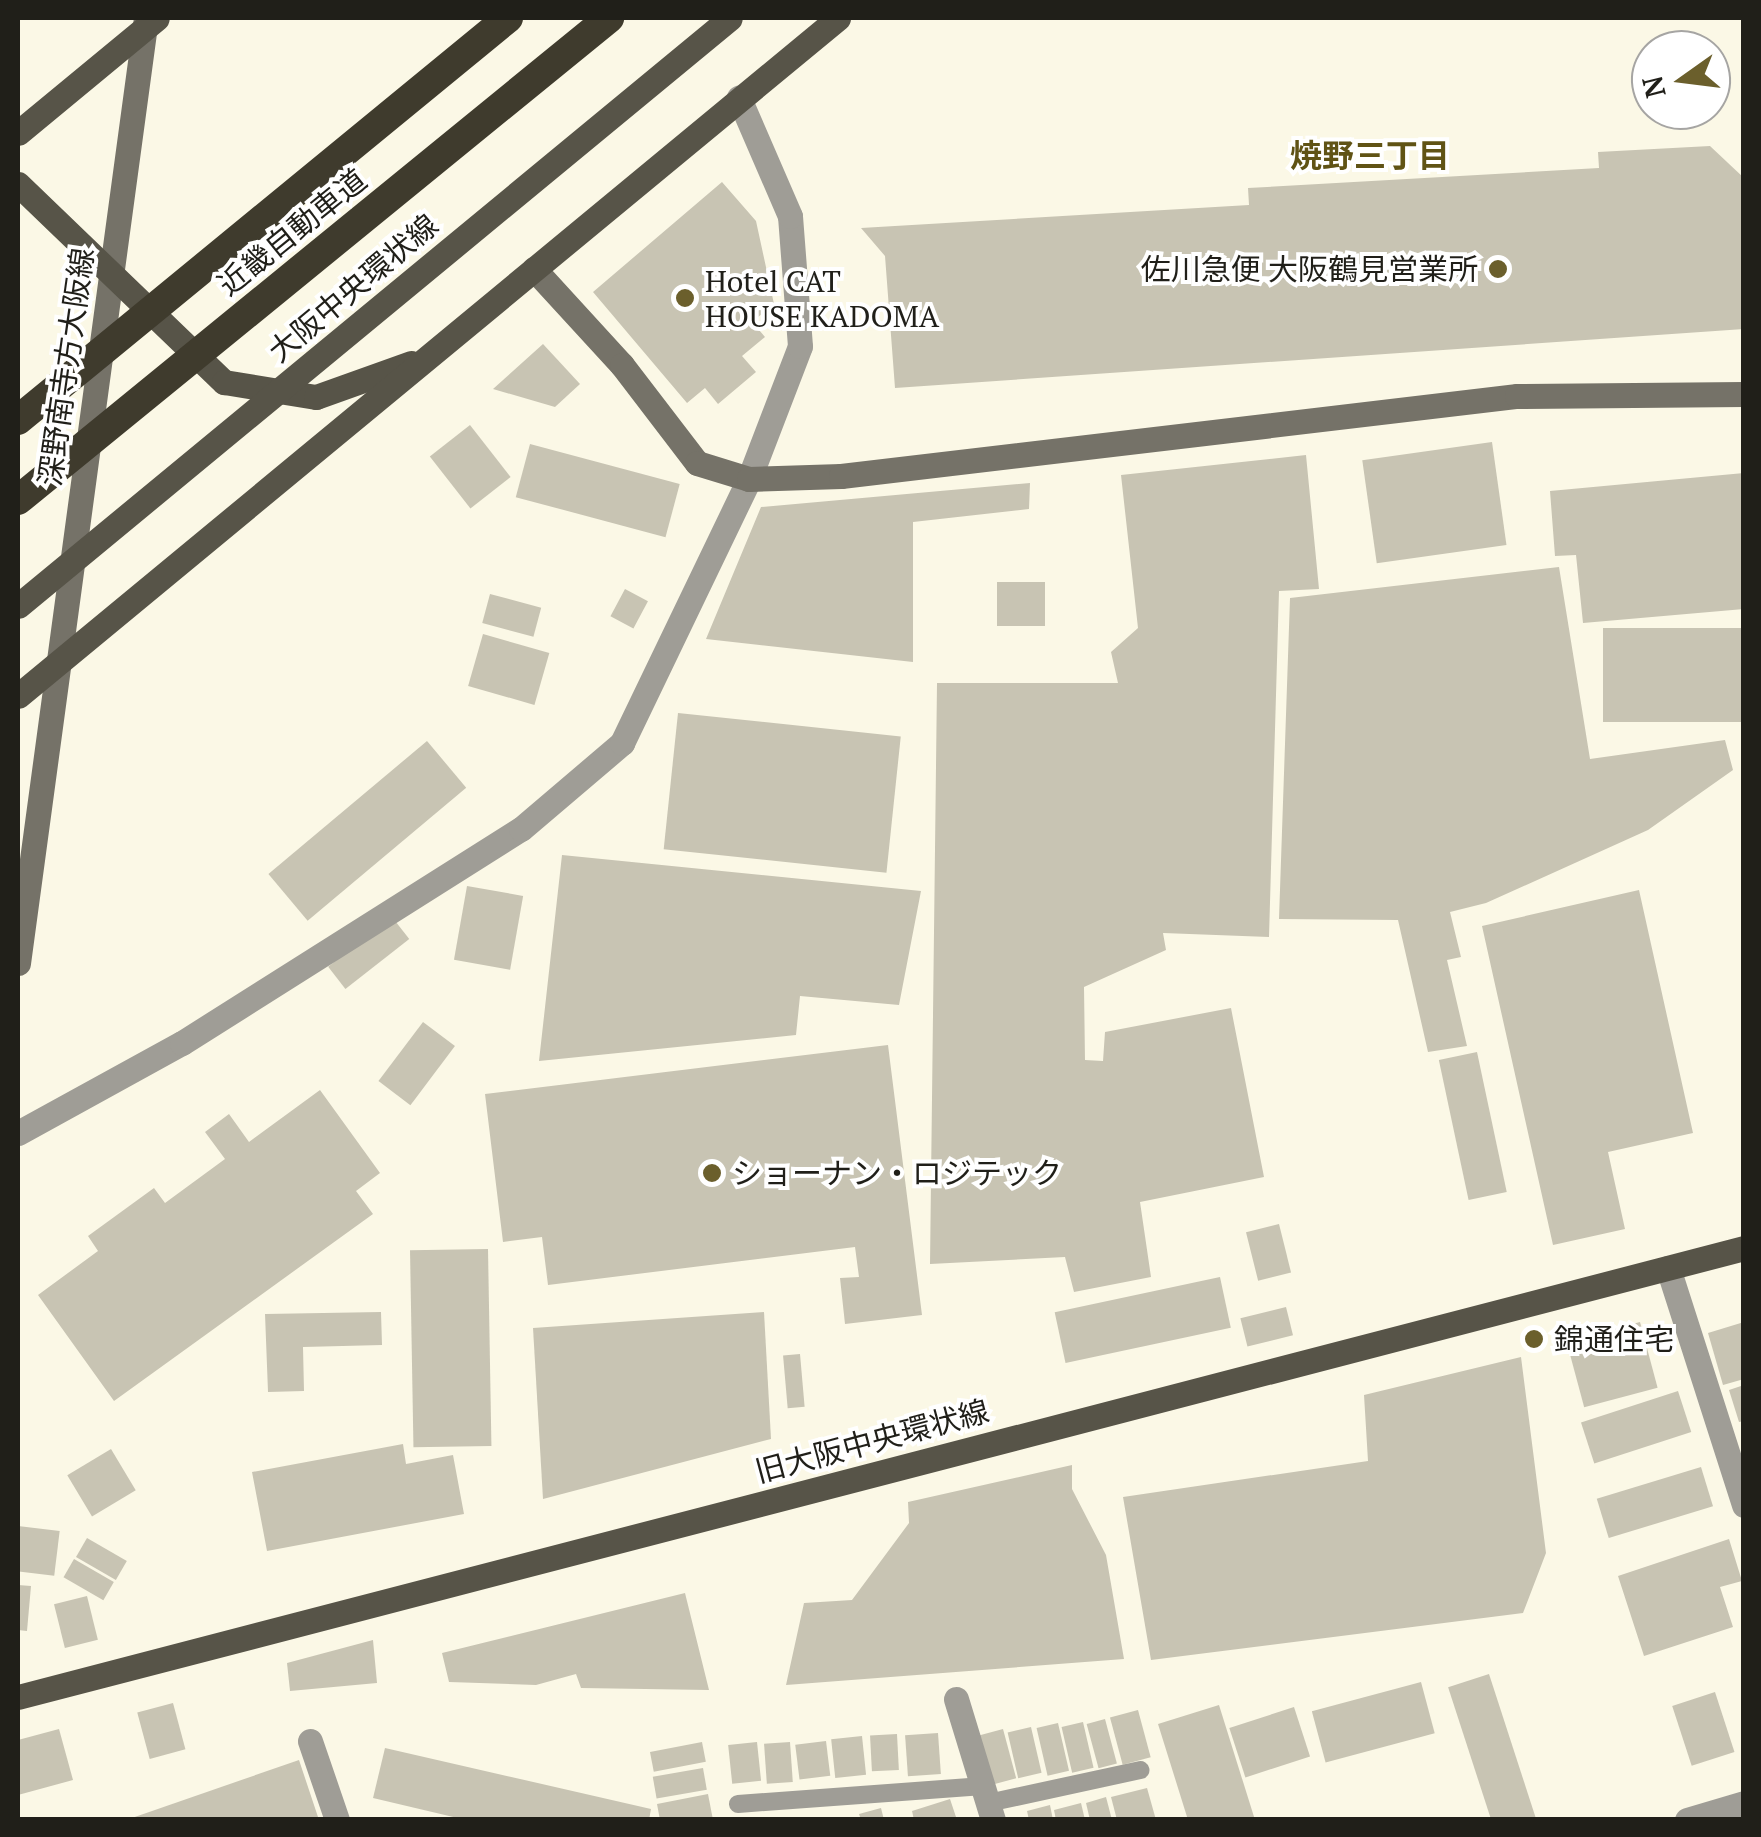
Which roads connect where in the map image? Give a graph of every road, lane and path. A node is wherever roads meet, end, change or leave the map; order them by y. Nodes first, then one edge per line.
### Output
1 (146, 18) edge
2 (157, 18) edge
3 (508, 18) edge
4 (610, 18) edge
5 (730, 18) edge
6 (838, 18) edge
7 (739, 98) junction
8 (18, 134) edge
9 (18, 184) edge
10 (534, 269) junction
11 (112, 278) junction
12 (426, 358) junction
13 (1744, 394) edge
14 (18, 420) edge
15 (749, 480) junction
16 (18, 500) edge
17 (18, 606) edge
18 (58, 662) junction
19 (18, 696) edge
20 (18, 964) edge
21 (18, 1133) edge
22 (1744, 1248) edge
23 (1668, 1268) junction
24 (1744, 1504) edge
25 (18, 1697) edge
26 (956, 1699) dead end
27 (310, 1742) dead end
28 (1140, 1770) dead end
29 (988, 1803) edge
30 (738, 1804) dead end
31 (1744, 1804) edge
32 (338, 1820) edge
33 (1688, 1820) edge

1 - 11 street, 深野南寺方大阪線
2 - 8 main road
3 - 14 highway, 近畿自動車道
4 - 16 highway, 近畿自動車道
5 - 17 main road, 大阪中央環状線
6 - 7 main road
7 - 10 main road
7 - 15 street
9 - 11 main road
10 - 12 main road
10 - 15 street
11 - 12 main road
11 - 18 street, 深野南寺方大阪線
12 - 18 main road
13 - 15 street
15 - 21 street
18 - 19 main road
18 - 20 street, 深野南寺方大阪線
22 - 23 main road, 旧大阪中央環状線
23 - 24 street
23 - 25 main road, 旧大阪中央環状線
26 - 29 street
27 - 32 street
28 - 29 lane
29 - 30 lane
31 - 33 street

